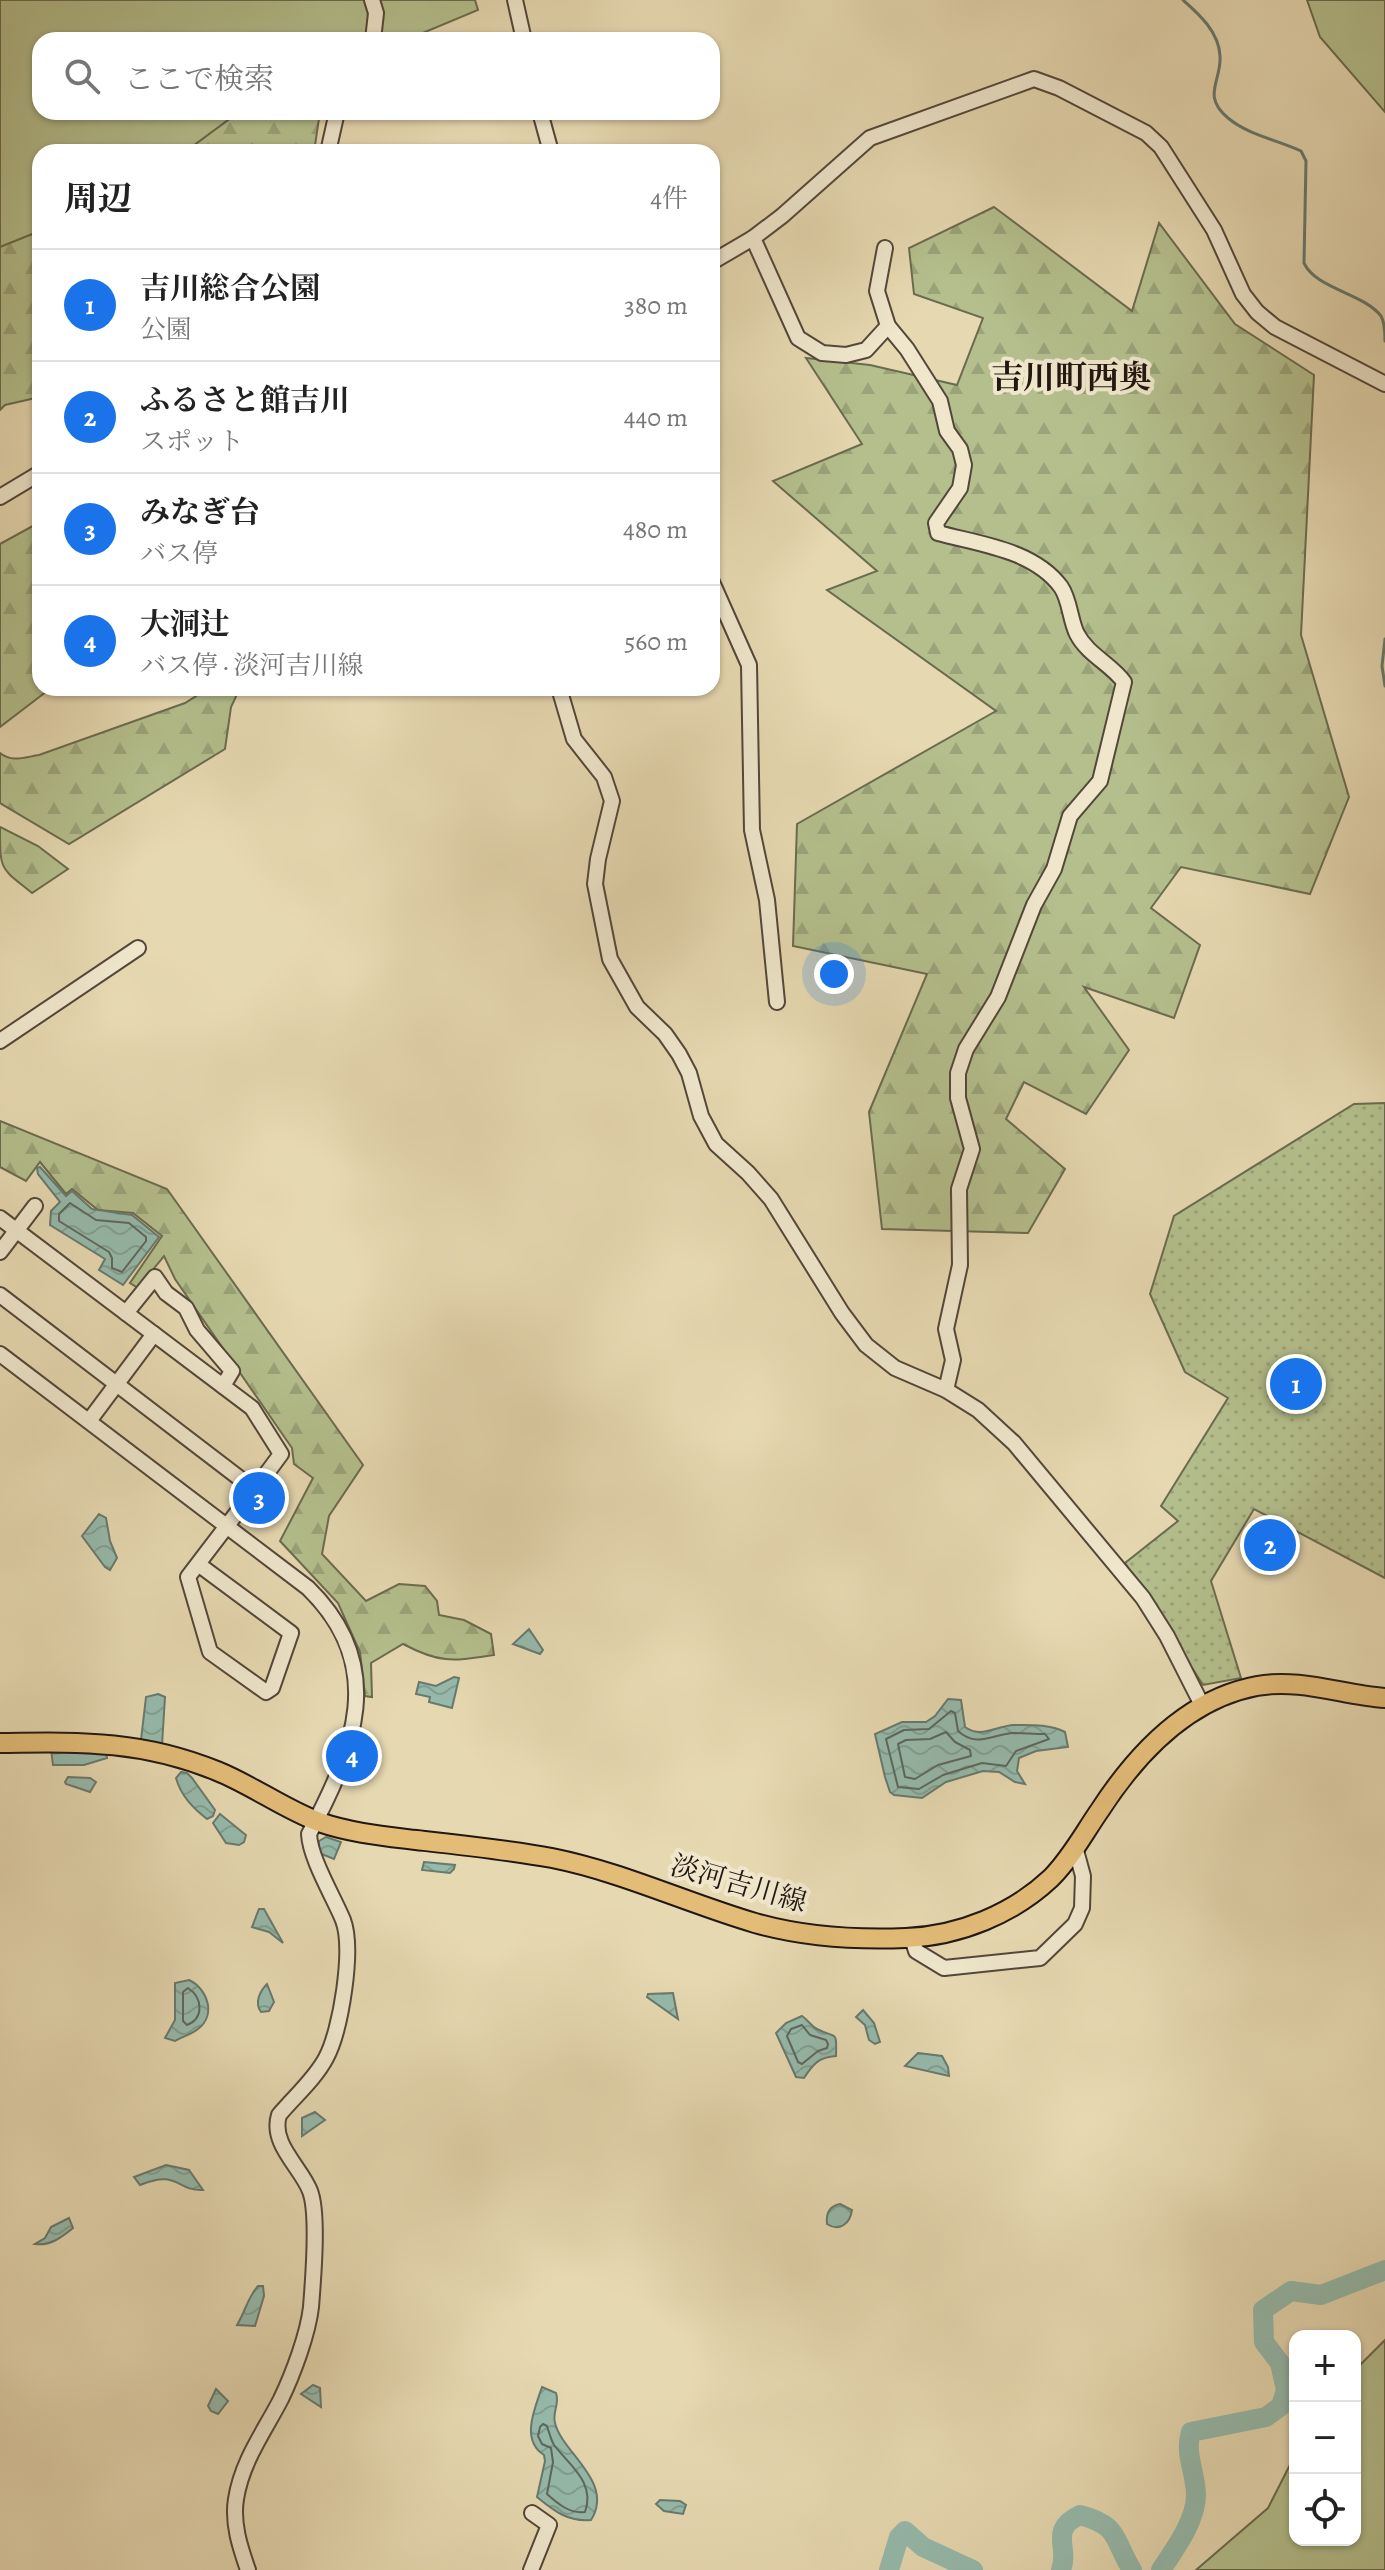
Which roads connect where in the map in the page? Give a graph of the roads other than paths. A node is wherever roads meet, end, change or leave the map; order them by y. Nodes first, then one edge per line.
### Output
1 (372, 0) edge
2 (515, 0) edge
3 (374, 32) edge
4 (522, 32) edge
5 (335, 120) edge
6 (542, 120) edge
7 (330, 144) edge
8 (549, 144) edge
9 (753, 238) junction
10 (885, 248) dead end
11 (720, 257) edge
12 (888, 326) junction
13 (1385, 384) edge
14 (32, 478) edge
15 (0, 497) edge
16 (720, 600) edge
17 (561, 696) edge
18 (138, 948) dead end
19 (777, 1002) dead end
20 (0, 1041) edge
21 (35, 1206) dead end
22 (0, 1218) edge
23 (17, 1231) junction
24 (0, 1252) edge
25 (0, 1295) edge
26 (126, 1313) junction
27 (154, 1334) junction
28 (0, 1354) edge
29 (117, 1385) junction
30 (223, 1386) junction
31 (946, 1390) junction
32 (89, 1421) junction
33 (255, 1490) junction
34 (227, 1526) junction
35 (198, 1564) junction
36 (1385, 1698) edge
37 (1202, 1705) junction
38 (0, 1743) edge
39 (316, 1821) junction
40 (1073, 1851) junction
41 (912, 1938) junction
42 (532, 2513) dead end
43 (248, 2570) edge
44 (531, 2570) edge

1 - 3 street
2 - 4 street
5 - 7 street
6 - 8 street
9 - 11 street
9 - 12 street
9 - 13 street
10 - 12 street
12 - 31 street
14 - 15 street
16 - 19 street
17 - 31 street
18 - 20 street
21 - 23 street
22 - 23 street
23 - 24 street
23 - 26 street
25 - 29 street
26 - 27 street
26 - 30 street
27 - 29 street
27 - 30 street
28 - 32 street
29 - 32 street
29 - 33 street
30 - 33 street
31 - 37 street
32 - 34 street
33 - 34 street
34 - 35 street
34 - 39 street
35 - 35 street
36 - 37 main road, 淡河吉川線
37 - 40 main road, 淡河吉川線
38 - 39 main road, 淡河吉川線
39 - 41 main road, 淡河吉川線
39 - 43 street
40 - 41 main road, 淡河吉川線
40 - 41 street
42 - 44 street

